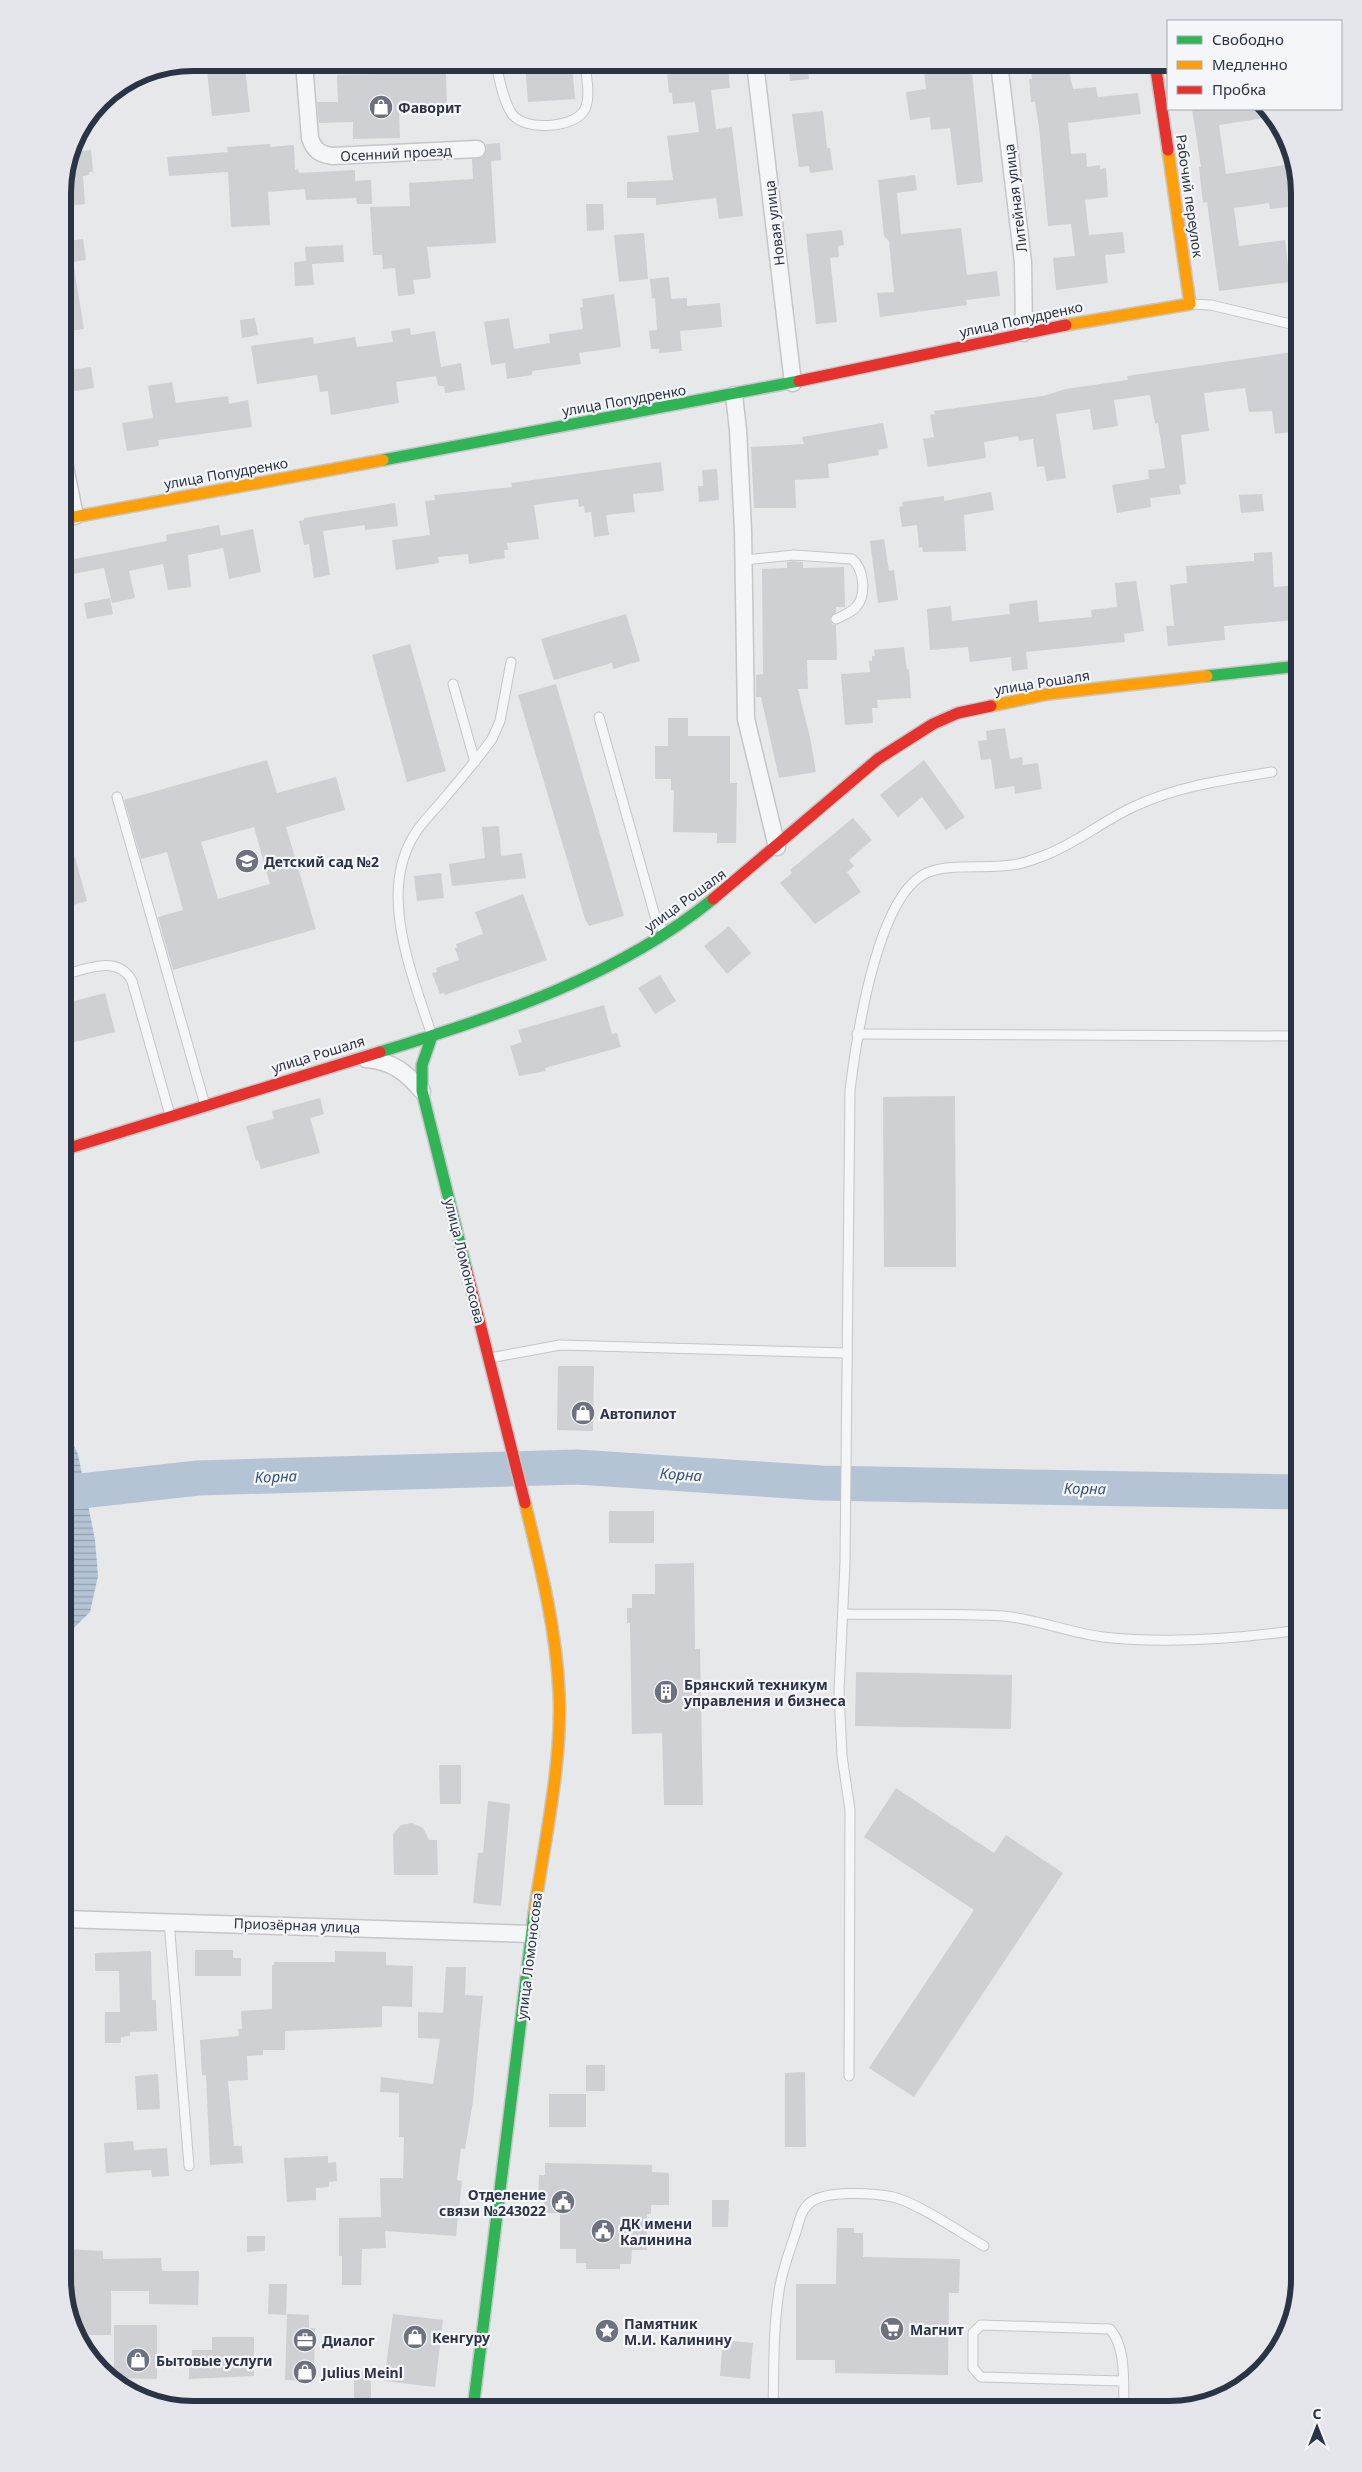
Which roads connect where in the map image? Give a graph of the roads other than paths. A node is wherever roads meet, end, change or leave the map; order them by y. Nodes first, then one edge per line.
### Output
1 (305, 71) edge
2 (499, 71) edge
3 (586, 71) edge
4 (757, 72) edge
5 (999, 72) edge
6 (1156, 72) edge
7 (477, 149) dead end
8 (1190, 304) junction
9 (1291, 324) edge
10 (1024, 333) junction
11 (794, 383) junction
12 (734, 395) junction
13 (72, 516) edge
14 (744, 560) junction
15 (836, 619) dead end
16 (511, 662) dead end
17 (1291, 667) edge
18 (453, 684) dead end
19 (599, 717) dead end
20 (475, 762) junction
21 (1272, 772) dead end
22 (117, 798) dead end
23 (777, 847) junction
24 (665, 935) junction
25 (72, 973) edge
26 (857, 1034) junction
27 (432, 1036) junction
28 (1291, 1036) edge
29 (353, 1059) junction
30 (422, 1091) junction
31 (205, 1105) junction
32 (170, 1115) junction
33 (72, 1147) edge
34 (846, 1353) junction
35 (489, 1358) junction
36 (844, 1614) junction
37 (1291, 1631) edge
38 (71, 1919) edge
39 (169, 1921) junction
40 (531, 1934) junction
41 (849, 2076) dead end
42 (189, 2166) dead end
43 (984, 2246) dead end
44 (1122, 2381) junction
45 (474, 2400) edge
46 (773, 2401) edge
47 (1123, 2401) edge

1 - 7 street, Осенний проезд
2 - 3 lane
4 - 11 street, Новая улица
5 - 10 street, Литейная улица
6 - 8 street, Рабочий переулок
8 - 9 lane
8 - 10 street, улица Попудренко
10 - 11 street, улица Попудренко
11 - 12 street, улица Попудренко
12 - 13 street, улица Попудренко
12 - 14 street
14 - 15 lane
14 - 23 street
16 - 20 lane
17 - 23 street, улица Рошаля
18 - 20 lane
19 - 24 lane
20 - 27 lane
21 - 26 lane
22 - 31 lane
23 - 24 street, улица Рошаля
24 - 27 street, улица Рошаля
25 - 32 lane
26 - 28 lane
26 - 34 lane
27 - 29 street, улица Рошаля
27 - 30 street, улица Ломоносова
29 - 30 street, улица Ломоносова
29 - 31 street, улица Рошаля
30 - 35 street, улица Ломоносова
31 - 32 street, улица Рошаля
32 - 33 street, улица Рошаля
34 - 35 lane
34 - 36 lane
35 - 40 street, улица Ломоносова
36 - 37 lane
36 - 41 lane
38 - 39 street, Приозёрная улица
39 - 40 street, Приозёрная улица
39 - 42 lane
40 - 45 street, улица Ломоносова
43 - 46 lane
44 - 44 lane
44 - 47 lane

